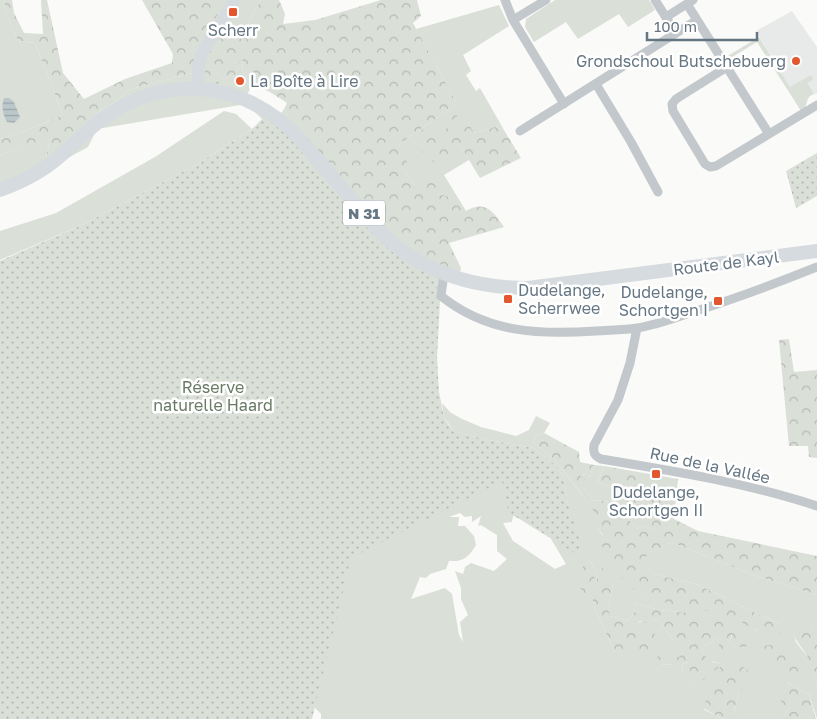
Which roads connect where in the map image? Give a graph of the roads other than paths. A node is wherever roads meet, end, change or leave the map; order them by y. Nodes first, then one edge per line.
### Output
1 (235, 0) edge
2 (505, 0) edge
3 (546, 0) edge
4 (655, 0) edge
5 (690, 2) edge
6 (666, 17) junction
7 (513, 20) junction
8 (697, 20) junction
9 (676, 33) junction
10 (727, 67) junction
11 (596, 84) junction
12 (198, 88) junction
13 (564, 104) junction
14 (817, 105) edge
15 (520, 131) dead end
16 (769, 134) junction
17 (0, 190) edge
18 (658, 192) dead end
19 (817, 252) edge
20 (817, 267) edge
21 (444, 274) junction
22 (637, 328) junction
23 (817, 506) edge

1 - 12 main road
2 - 7 street
3 - 7 street
4 - 6 street
5 - 6 street
5 - 8 street
6 - 9 street
7 - 13 street
8 - 9 street
8 - 10 street
9 - 11 street
10 - 16 street
10 - 16 street
11 - 13 street
11 - 18 street
12 - 17 main road, N 31
12 - 21 main road, Route de Kayl / N 31
13 - 15 street
14 - 16 street
19 - 21 main road, Route de Kayl / N 31
20 - 22 street
21 - 22 street
22 - 23 street, Rue de la Vallée

